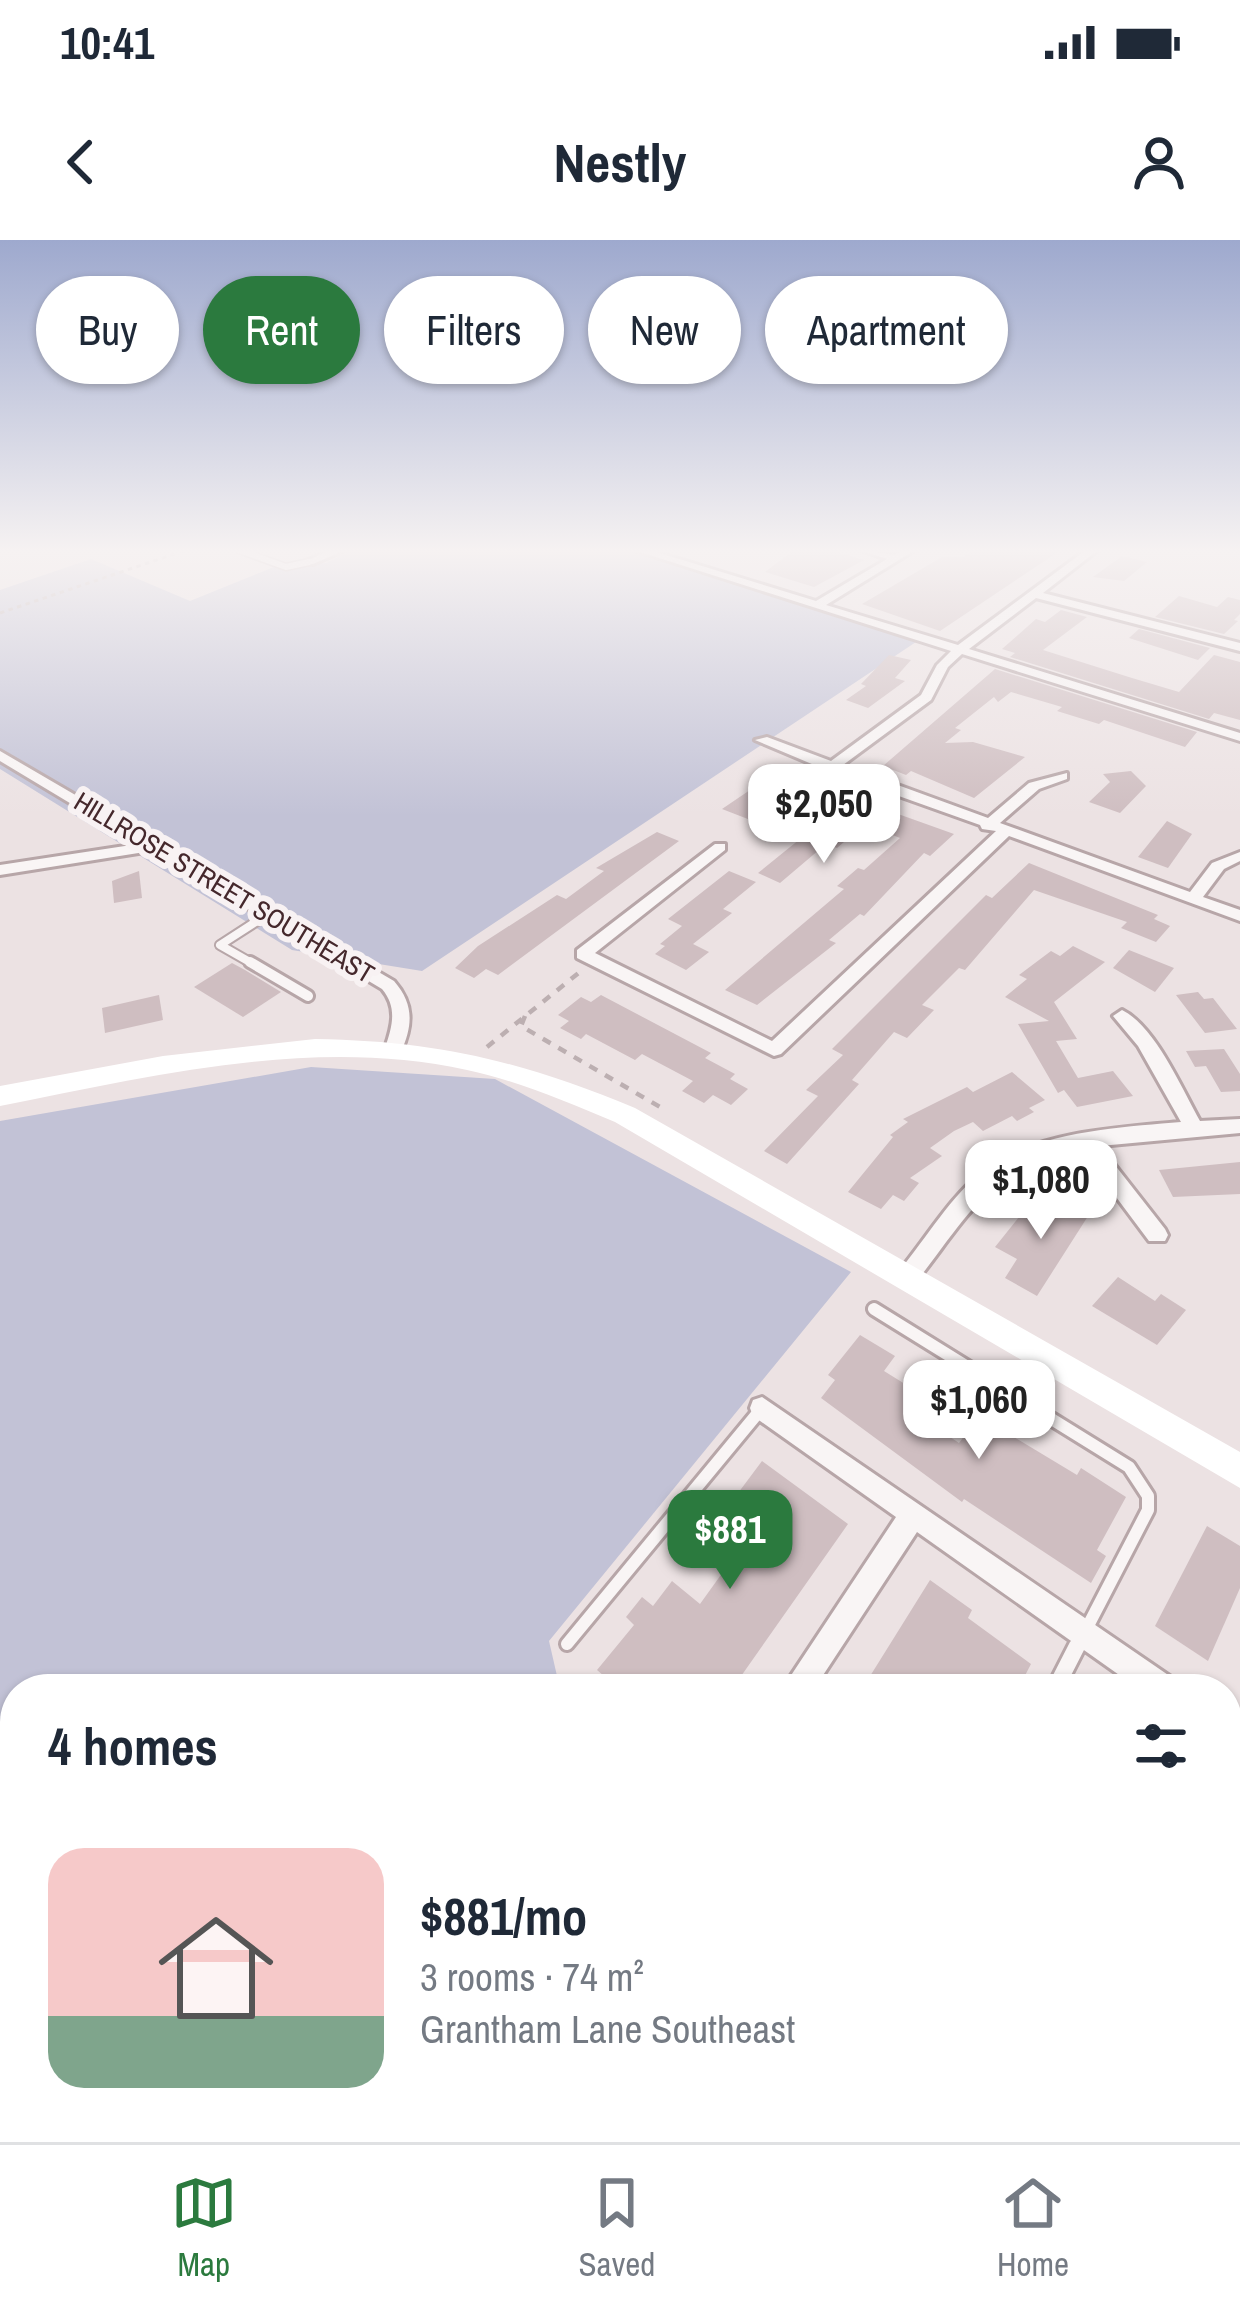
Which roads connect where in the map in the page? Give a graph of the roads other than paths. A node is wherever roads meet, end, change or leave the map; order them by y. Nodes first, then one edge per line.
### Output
1 (924, 639) edge
2 (973, 639) edge
3 (1210, 639) edge
4 (1240, 647) edge
5 (958, 650) junction
6 (1240, 736) edge
7 (762, 740) dead end
8 (0, 755) edge
9 (832, 767) junction
10 (1062, 776) dead end
11 (996, 829) junction
12 (152, 846) junction
13 (720, 847) dead end
14 (1237, 856) dead end
15 (0, 870) edge
16 (1192, 900) junction
17 (268, 914) junction
18 (1240, 916) edge
19 (308, 996) dead end
20 (1122, 1016) dead end
21 (394, 1048) junction
22 (0, 1096) edge
23 (1240, 1126) edge
24 (1194, 1127) junction
25 (1086, 1142) junction
26 (1157, 1235) dead end
27 (908, 1276) junction
28 (874, 1309) dead end
29 (762, 1408) joint
30 (1240, 1471) edge
31 (913, 1514) junction
32 (1085, 1634) junction
33 (567, 1644) dead end
34 (807, 1674) edge
35 (1063, 1674) edge
36 (1142, 1674) edge

1 - 5 street
2 - 5 street
3 - 4 street
5 - 6 street
5 - 9 street
7 - 9 street
8 - 12 street, HILLROSE STREET SOUTHEAST
9 - 11 street
10 - 11 street
11 - 13 street
11 - 16 street
12 - 15 street
12 - 17 street, HILLROSE STREET SOUTHEAST
14 - 16 street
16 - 18 street
17 - 19 lane
17 - 21 street, HILLROSE STREET SOUTHEAST
20 - 24 street
21 - 22 main road
21 - 27 main road
23 - 24 street
24 - 25 street
25 - 26 street
25 - 27 street
27 - 30 main road
28 - 32 lane
29 - 31 street
29 - 33 lane
31 - 32 street
31 - 34 street
32 - 35 lane
32 - 36 street

